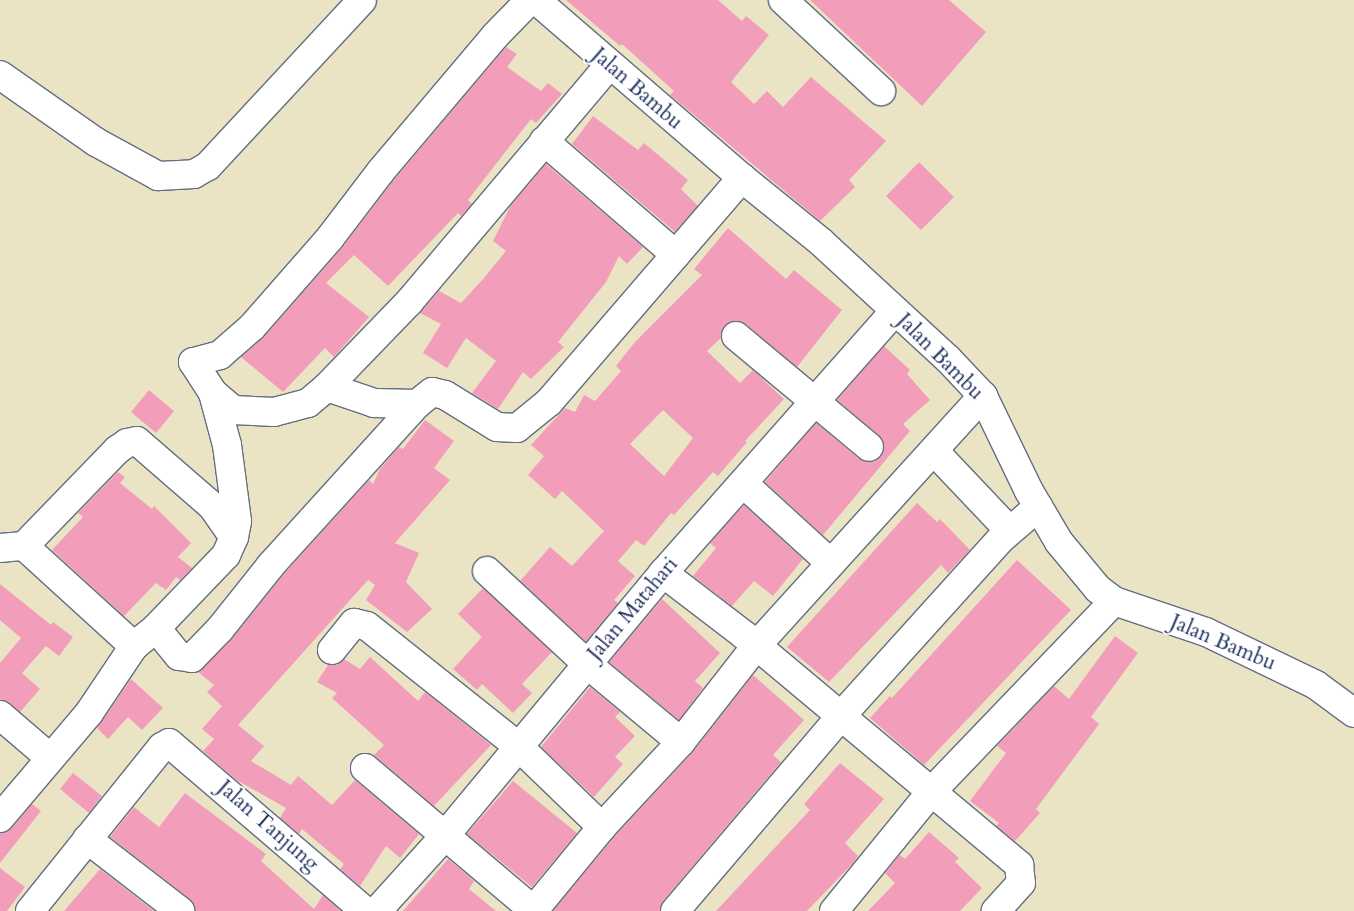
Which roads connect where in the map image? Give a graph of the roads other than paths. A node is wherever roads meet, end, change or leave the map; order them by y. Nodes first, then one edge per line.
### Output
1 (362, 0) edge
2 (530, 0) edge
3 (536, 0) edge
4 (783, 0) edge
5 (609, 65) junction
6 (0, 75) edge
7 (880, 92) dead end
8 (544, 141) junction
9 (742, 178) junction
10 (676, 255) junction
11 (894, 312) junction
12 (736, 336) dead end
13 (327, 387) junction
14 (213, 392) junction
15 (983, 396) junction
16 (815, 403) junction
17 (416, 404) junction
18 (869, 447) dead end
19 (934, 451) junction
20 (744, 484) junction
21 (1038, 507) junction
22 (1010, 531) junction
23 (234, 537) junction
24 (12, 547) edge
25 (824, 557) dead end
26 (487, 571) dead end
27 (663, 573) junction
28 (1114, 601) junction
29 (156, 628) junction
30 (134, 646) junction
31 (756, 646) junction
32 (332, 650) dead end
33 (587, 664) junction
34 (0, 714) edge
35 (1354, 714) edge
36 (840, 717) junction
37 (681, 742) junction
38 (518, 746) junction
39 (50, 757) junction
40 (365, 768) dead end
41 (932, 791) junction
42 (0, 818) edge
43 (602, 827) junction
44 (447, 834) junction
45 (87, 840) junction
46 (30, 911) edge
47 (180, 911) edge
48 (365, 911) edge
49 (377, 911) edge
50 (533, 911) edge
51 (675, 911) edge
52 (834, 911) edge
53 (996, 911) edge

1 - 6 street
2 - 14 street
3 - 5 street, Jalan Bambu
4 - 7 street
5 - 8 street
5 - 9 street, Jalan Bambu
8 - 10 street
8 - 13 street
9 - 10 street
9 - 11 street, Jalan Bambu
10 - 17 street
11 - 15 street, Jalan Bambu
11 - 16 street, Jalan Matahari
12 - 16 street
13 - 14 street
13 - 17 street
14 - 23 street
15 - 19 street
15 - 21 street, Jalan Bambu
16 - 18 street
16 - 20 street, Jalan Matahari
17 - 29 street
19 - 22 street
19 - 31 street
20 - 25 street
20 - 27 street, Jalan Matahari
21 - 22 street
21 - 28 street, Jalan Bambu
22 - 36 street
23 - 24 street
23 - 29 street
24 - 30 street
26 - 33 street
27 - 31 street
27 - 33 street, Jalan Matahari
28 - 35 street, Jalan Bambu
28 - 41 street
29 - 30 street
30 - 39 street
31 - 36 street
31 - 37 street
32 - 38 street
33 - 37 street
33 - 38 street, Jalan Matahari
34 - 39 street
36 - 41 street
36 - 51 street
37 - 43 street
38 - 43 street
38 - 44 street, Jalan Matahari
39 - 42 street
40 - 44 street
41 - 52 street
41 - 53 street
43 - 50 street
44 - 49 street, Jalan Matahari
44 - 50 street
45 - 46 street
45 - 47 street
45 - 48 street, Jalan Tanjung

